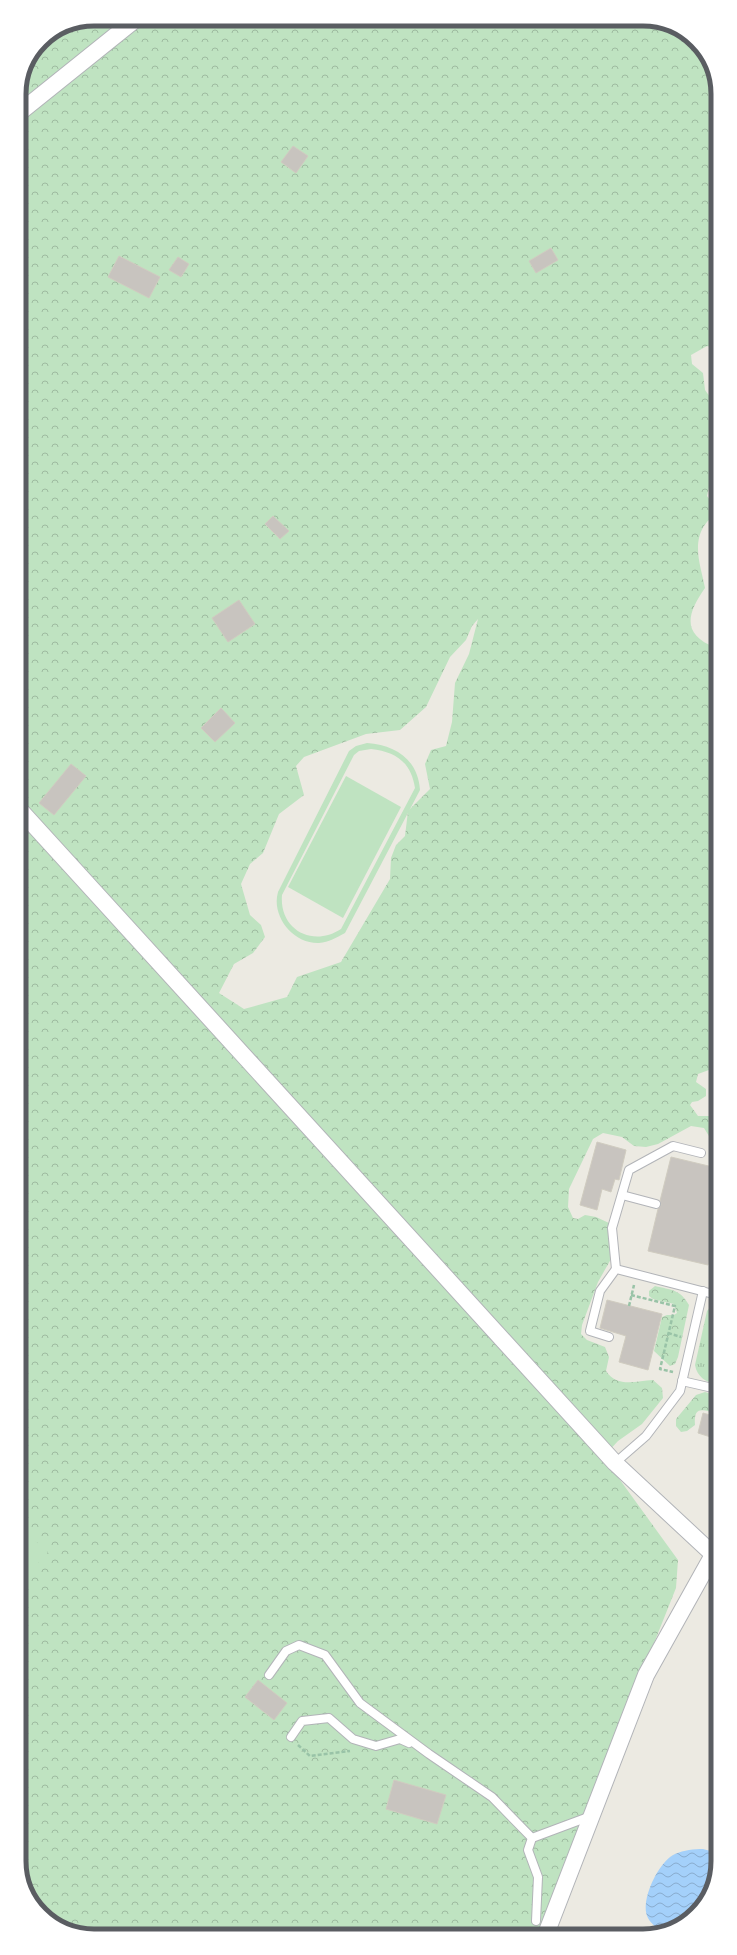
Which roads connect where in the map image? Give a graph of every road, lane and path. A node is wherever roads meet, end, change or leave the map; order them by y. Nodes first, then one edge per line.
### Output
1 (127, 26) edge
2 (26, 108) edge
3 (26, 817) edge
4 (701, 1153) dead end
5 (622, 1195) junction
6 (656, 1204) dead end
7 (616, 1269) junction
8 (636, 1275) junction
9 (703, 1291) junction
10 (711, 1293) edge
11 (631, 1295) junction
12 (629, 1306) dead end
13 (609, 1337) dead end
14 (683, 1378) junction
15 (711, 1387) edge
16 (615, 1463) junction
17 (711, 1553) edge
18 (711, 1564) edge
19 (270, 1675) dead end
20 (291, 1737) joint
21 (376, 1746) junction
22 (423, 1749) junction
23 (592, 1816) junction
24 (532, 1838) junction
25 (536, 1921) dead end
26 (548, 1929) edge

1 - 2 street
3 - 16 street
4 - 5 lane
5 - 6 lane
5 - 7 lane
7 - 8 lane
7 - 13 lane
8 - 9 lane
8 - 11 path
9 - 10 lane
9 - 14 lane
11 - 12 path
11 - 14 path
14 - 15 lane
14 - 16 lane
16 - 17 street
18 - 23 street
19 - 22 lane
20 - 21 path
20 - 21 lane
21 - 22 lane
22 - 24 lane
23 - 24 lane
23 - 26 street
24 - 25 lane

